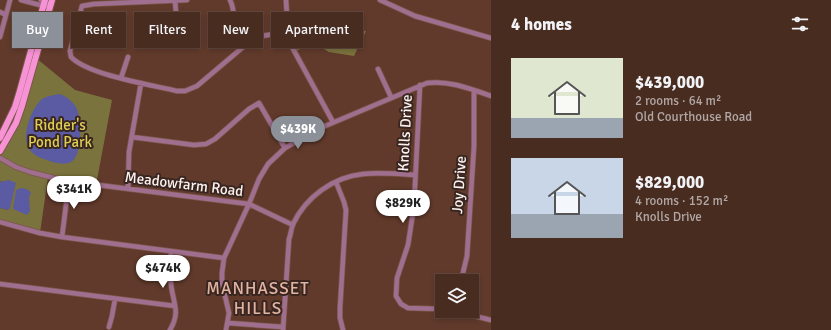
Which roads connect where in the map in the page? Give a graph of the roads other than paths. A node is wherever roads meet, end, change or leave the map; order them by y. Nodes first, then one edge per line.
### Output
1 (10, 0) edge
2 (21, 0) edge
3 (187, 0) edge
4 (230, 0) edge
5 (286, 0) edge
6 (380, 0) edge
7 (175, 1) edge
8 (46, 2) edge
9 (0, 12) edge
10 (176, 12) edge
11 (233, 12) edge
12 (287, 12) edge
13 (6, 15) junction
14 (0, 37) edge
15 (491, 38) edge
16 (240, 48) edge
17 (293, 48) edge
18 (128, 57) dead end
19 (378, 69) dead end
20 (121, 78) junction
21 (141, 83) junction
22 (420, 86) junction
23 (474, 90) junction
24 (491, 96) edge
25 (391, 97) junction
26 (333, 122) junction
27 (132, 137) junction
28 (0, 138) edge
29 (285, 148) junction
30 (0, 151) edge
31 (0, 158) edge
32 (415, 175) junction
33 (69, 182) junction
34 (336, 182) junction
35 (128, 189) junction
36 (249, 204) junction
37 (0, 222) edge
38 (293, 225) junction
39 (62, 237) junction
40 (172, 252) junction
41 (224, 258) junction
42 (463, 274) edge
43 (0, 284) edge
44 (115, 299) junction
45 (174, 306) junction
46 (435, 309) edge
47 (479, 317) edge
48 (491, 320) edge
49 (228, 323) junction
50 (109, 327) dead end
51 (283, 328) edge
52 (170, 330) edge
53 (226, 330) edge
54 (343, 330) edge

1 - 13 street
2 - 8 street
3 - 7 street
4 - 11 street
5 - 12 street
6 - 15 street
7 - 10 street
7 - 20 street
8 - 28 main road
8 - 30 main road
9 - 13 street
13 - 14 street
16 - 21 street
17 - 26 street
18 - 20 street
19 - 25 street
20 - 21 street
21 - 27 street
22 - 23 street
22 - 25 street
22 - 32 street, Knolls Drive
23 - 24 street
23 - 42 street, Joy Drive
25 - 26 street
26 - 29 street
27 - 29 street
27 - 35 street
29 - 36 street
31 - 33 street, Meadowfarm Road
32 - 34 street
32 - 46 street, Knolls Drive
33 - 35 street, Meadowfarm Road
33 - 39 street
34 - 38 street
34 - 54 street
35 - 36 street, Meadowfarm Road
36 - 38 street, Meadowfarm Road
36 - 41 street
37 - 39 street
38 - 51 street
39 - 40 street
40 - 41 street
40 - 45 street
41 - 49 street
43 - 44 street
44 - 45 street
44 - 50 street
45 - 52 street
47 - 48 street
49 - 51 street
49 - 53 street

